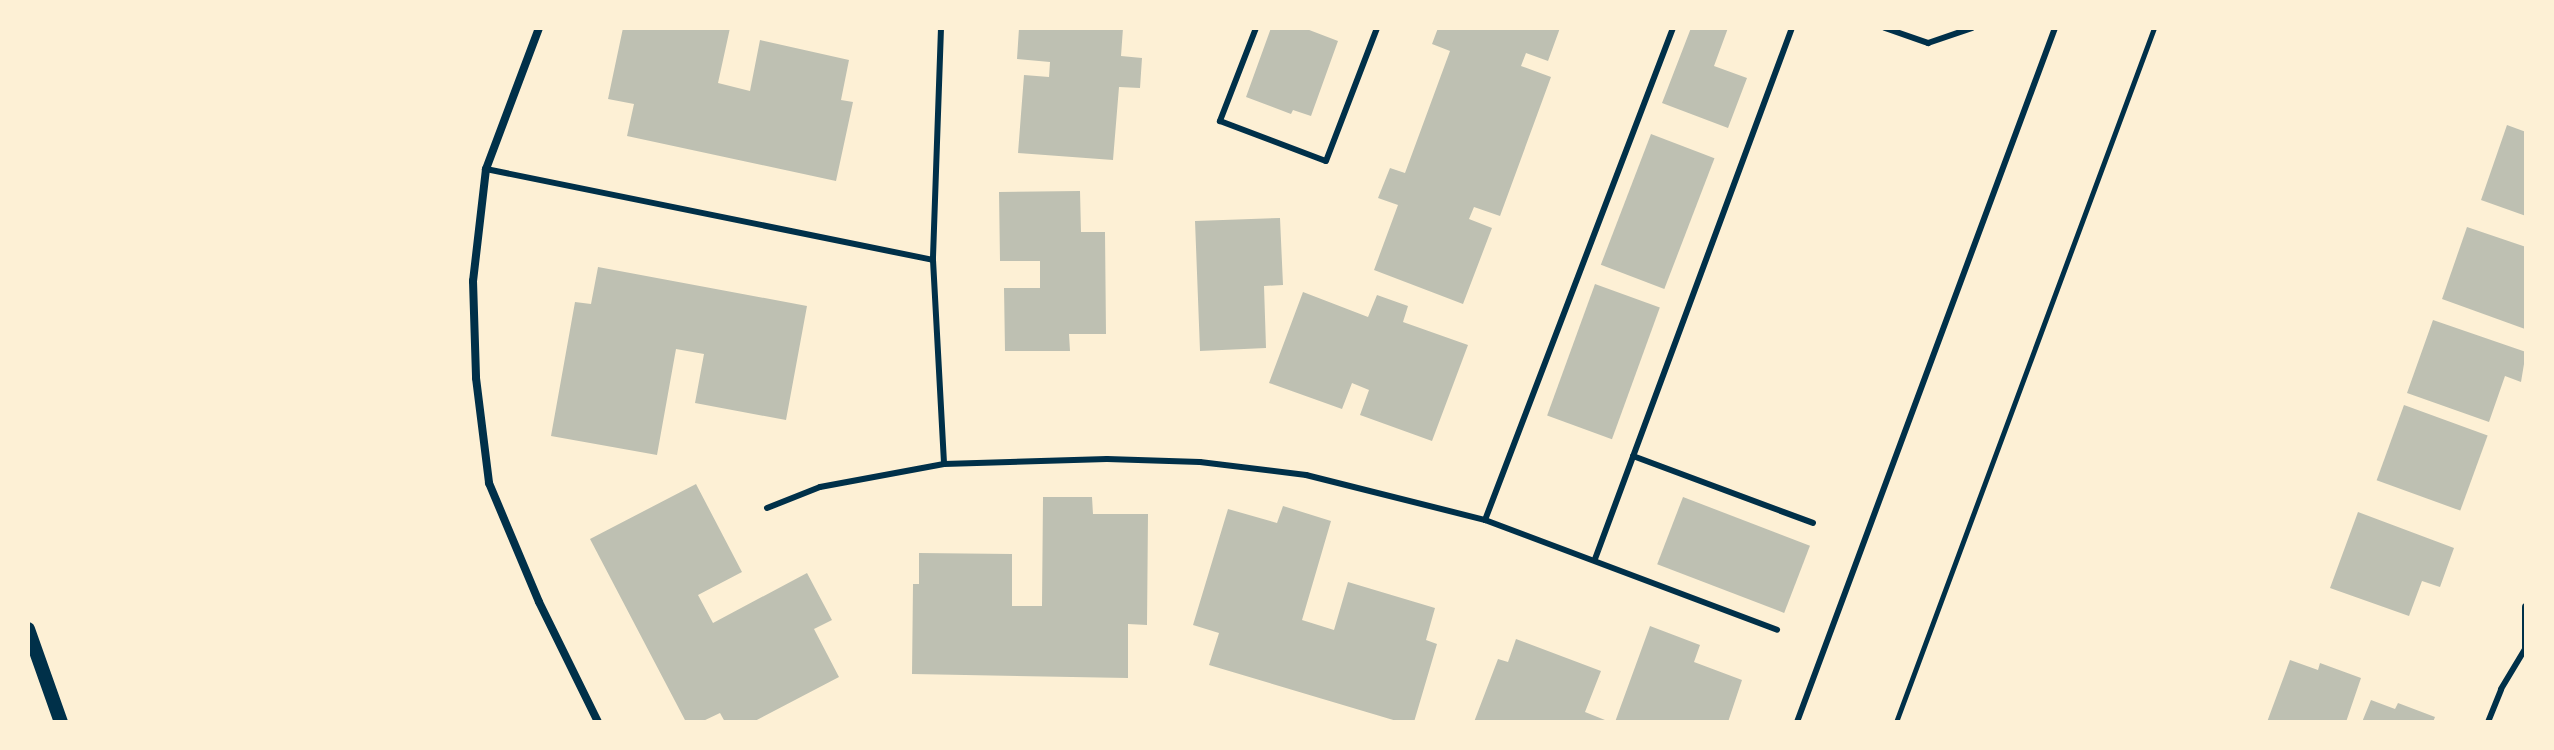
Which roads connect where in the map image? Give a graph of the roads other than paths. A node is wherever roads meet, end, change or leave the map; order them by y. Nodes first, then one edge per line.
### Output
1 (539, 28) edge
2 (941, 28) edge
3 (1256, 28) edge
4 (1377, 28) edge
5 (1673, 28) edge
6 (1792, 28) edge
7 (1885, 28) edge
8 (1972, 28) edge
9 (2055, 28) edge
10 (486, 169) junction
11 (933, 260) junction
12 (1633, 456) junction
13 (944, 464) junction
14 (767, 508) dead end
15 (1485, 520) junction
16 (1813, 523) dead end
17 (1595, 559) junction
18 (2526, 607) edge
19 (28, 629) edge
20 (1777, 630) dead end
21 (2526, 649) edge
22 (61, 722) edge
23 (598, 722) edge
24 (1797, 722) edge
25 (2488, 722) edge

1 - 10 street
2 - 11 lane
3 - 4 lane
5 - 15 lane
6 - 12 lane
7 - 8 lane
9 - 24 lane
10 - 11 lane
10 - 23 street
11 - 13 lane
12 - 16 lane
12 - 17 lane
13 - 14 lane
13 - 15 lane
15 - 17 lane
17 - 20 lane
18 - 21 street
19 - 22 street
21 - 25 lane

